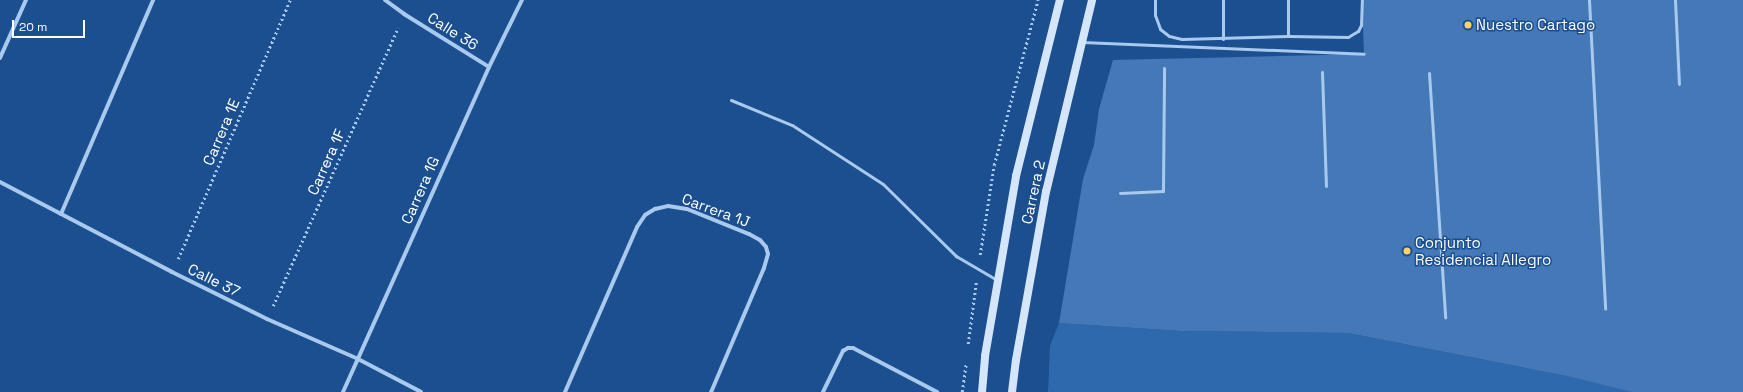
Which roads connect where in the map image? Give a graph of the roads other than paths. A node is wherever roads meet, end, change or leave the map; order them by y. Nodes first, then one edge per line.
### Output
1 (26, 0) edge
2 (153, 0) edge
3 (385, 0) edge
4 (522, 0) edge
5 (1060, 0) edge
6 (1092, 0) edge
7 (1155, 0) edge
8 (1223, 0) edge
9 (1288, 0) edge
10 (1362, 0) edge
11 (1589, 0) edge
12 (1675, 0) edge
13 (1288, 36) junction
14 (1224, 39) junction
15 (1082, 42) junction
16 (1364, 54) dead end
17 (0, 58) edge
18 (489, 67) junction
19 (1164, 68) dead end
20 (1322, 72) dead end
21 (1429, 73) dead end
22 (1679, 84) dead end
23 (731, 100) dead end
24 (0, 182) edge
25 (1326, 186) dead end
26 (1120, 193) dead end
27 (61, 214) junction
28 (998, 281) junction
29 (1605, 309) dead end
30 (1445, 317) dead end
31 (358, 359) junction
32 (343, 392) edge
33 (421, 392) edge
34 (565, 392) edge
35 (711, 392) edge
36 (823, 392) edge
37 (937, 392) edge
38 (982, 392) edge
39 (1012, 392) edge

1 - 17 street
2 - 27 street
3 - 18 street, Calle 36
4 - 18 street, Carrera 1G
5 - 28 main road, Carrera 2
6 - 15 main road, Carrera 2
7 - 14 lane
8 - 14 lane
9 - 13 lane
10 - 13 lane
11 - 29 lane
12 - 22 lane
13 - 14 lane
15 - 16 lane
15 - 39 main road, Carrera 2
18 - 31 street, Carrera 1G
19 - 26 lane
20 - 25 lane
21 - 30 lane
23 - 28 lane
24 - 27 street, Calle 37
27 - 31 street, Calle 37
28 - 38 main road, Carrera 2
31 - 32 street, Carrera 1G
31 - 33 street, Calle 37
34 - 35 street, Carrera 1J
36 - 37 street

